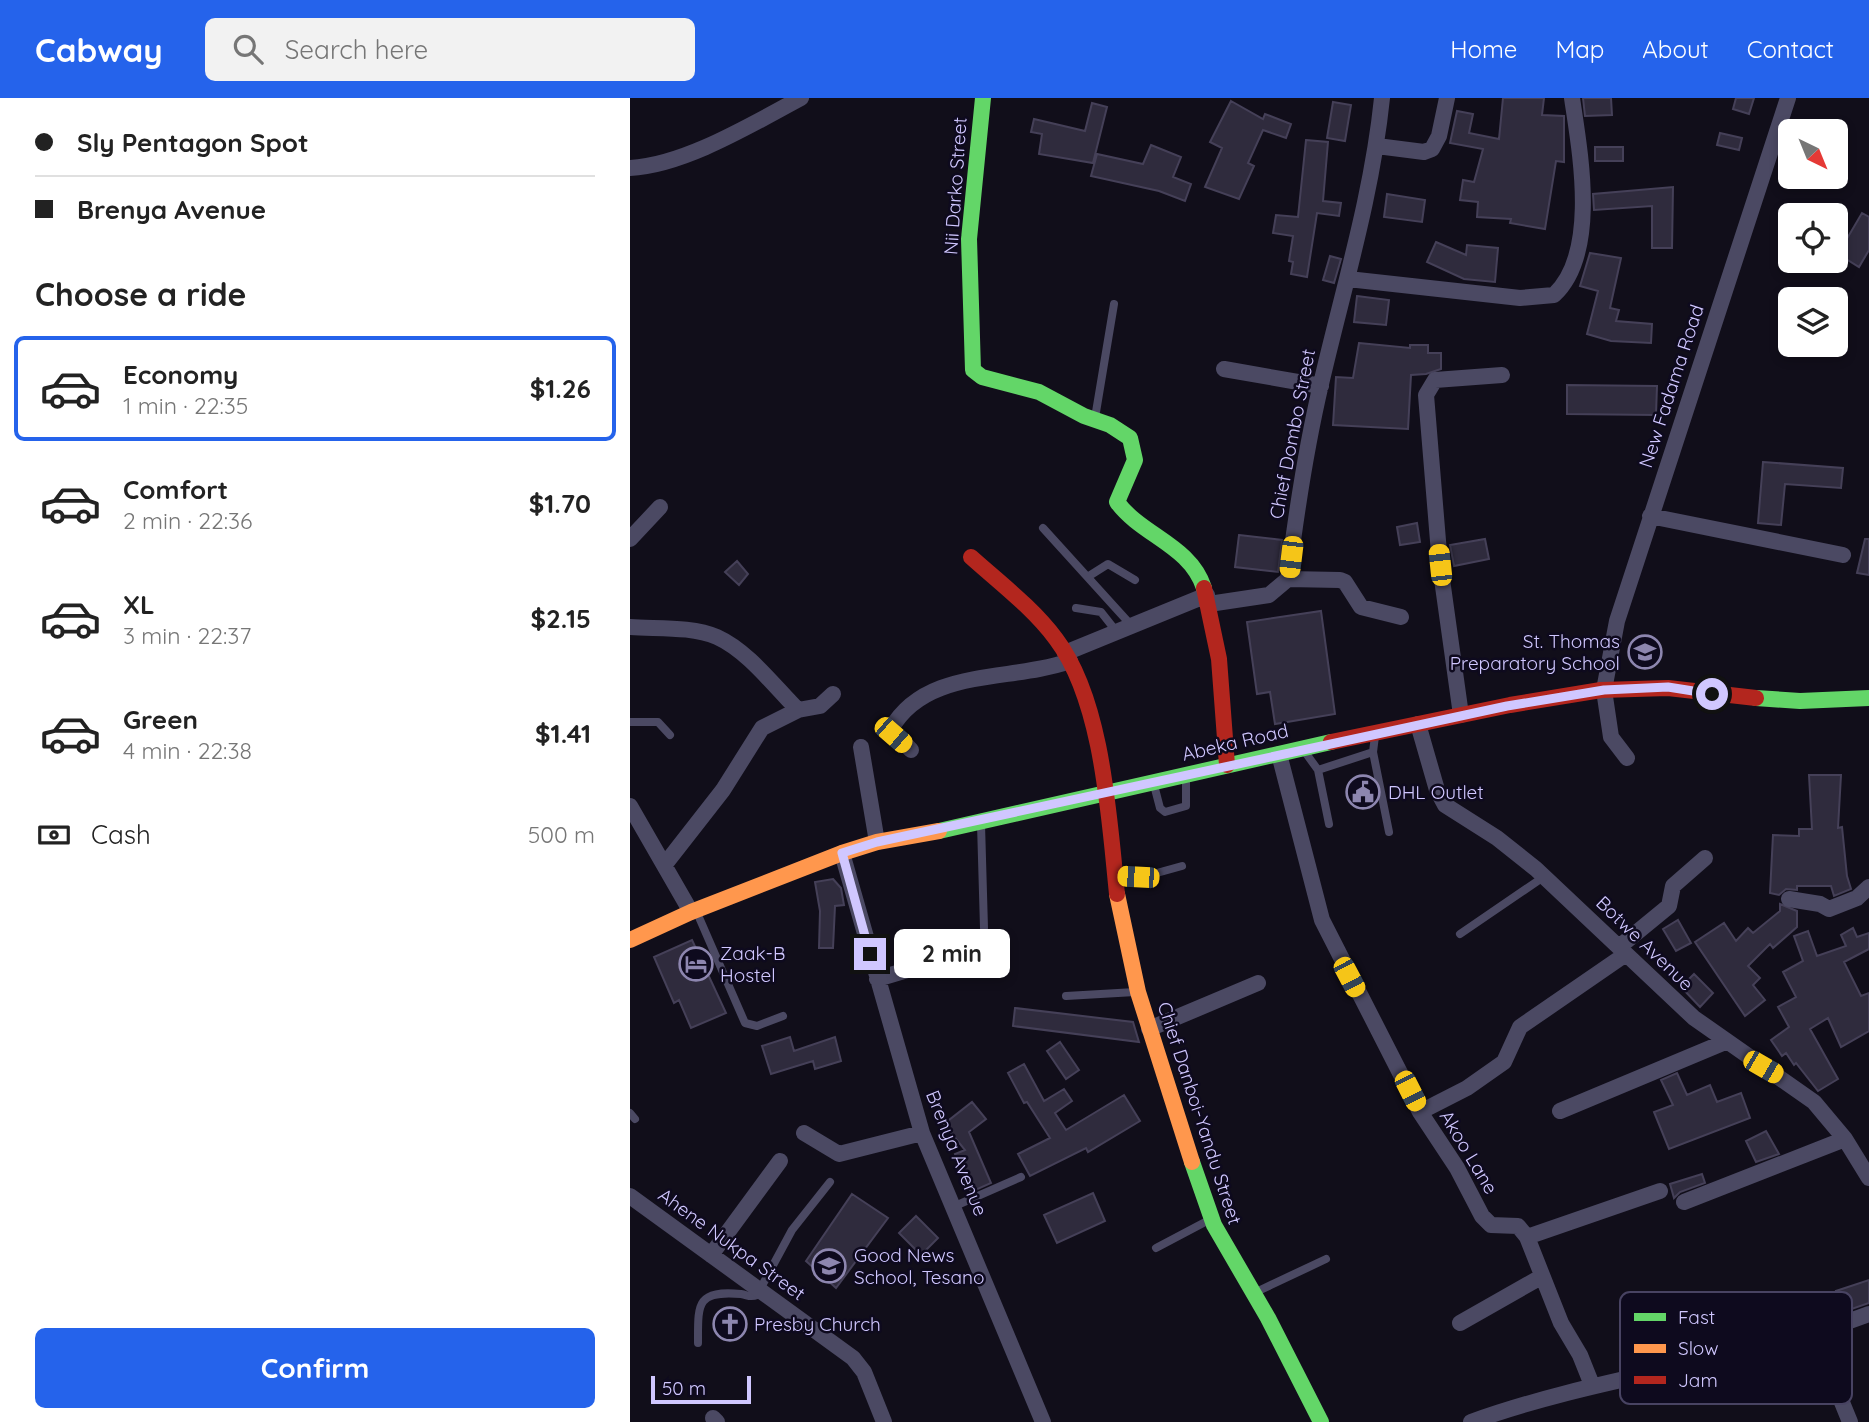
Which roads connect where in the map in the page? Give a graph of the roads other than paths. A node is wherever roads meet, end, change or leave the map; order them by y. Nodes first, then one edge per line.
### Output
1 (801, 98) edge
2 (983, 98) edge
3 (1382, 98) edge
4 (1447, 98) edge
5 (1572, 98) edge
6 (1788, 98) edge
7 (1377, 146) junction
8 (630, 168) edge
9 (1348, 279) junction
10 (1114, 304) dead end
11 (1224, 369) dead end
12 (1502, 375) dead end
13 (1321, 386) junction
14 (1095, 419) junction
15 (660, 507) dead end
16 (1650, 516) junction
17 (1043, 528) dead end
18 (630, 539) edge
19 (1843, 555) dead end
20 (971, 557) dead end
21 (1089, 576) junction
22 (1288, 579) junction
23 (1135, 580) dead end
24 (1208, 600) junction
25 (1076, 608) dead end
26 (1401, 617) dead end
27 (630, 627) edge
28 (1123, 628) junction
29 (1067, 657) junction
30 (1604, 690) junction
31 (833, 694) dead end
32 (1869, 698) edge
33 (798, 710) junction
34 (1461, 715) junction
35 (630, 722) edge
36 (1418, 724) junction
37 (1376, 733) junction
38 (670, 735) dead end
39 (861, 747) dead end
40 (1302, 748) junction
41 (911, 750) dead end
42 (1373, 752) junction
43 (1279, 754) junction
44 (1627, 758) dead end
45 (1227, 765) junction
46 (1318, 770) junction
47 (1185, 775) junction
48 (1153, 782) junction
49 (1105, 794) junction
50 (630, 806) edge
51 (981, 821) junction
52 (1329, 824) dead end
53 (1389, 832) dead end
54 (877, 842) junction
55 (842, 853) junction
56 (1705, 858) dead end
57 (666, 863) junction
58 (1182, 866) dead end
59 (1115, 876) junction
60 (1545, 876) junction
61 (1869, 887) edge
62 (1788, 899) dead end
63 (694, 912) junction
64 (984, 928) dead end
65 (1460, 934) dead end
66 (630, 940) edge
67 (1622, 950) junction
68 (971, 951) dead end
69 (877, 979) junction
70 (1258, 983) dead end
71 (1138, 992) junction
72 (1066, 996) dead end
73 (783, 1016) dead end
74 (1149, 1029) junction
75 (1725, 1042) junction
76 (1560, 1111) dead end
77 (1420, 1112) junction
78 (804, 1133) dead end
79 (922, 1133) junction
80 (1845, 1139) junction
81 (780, 1161) dead end
82 (1021, 1177) dead end
83 (1869, 1178) edge
84 (830, 1182) dead end
85 (1660, 1191) dead end
86 (630, 1196) edge
87 (1684, 1202) dead end
88 (955, 1206) junction
89 (1211, 1219) junction
90 (1527, 1237) junction
91 (1157, 1248) dead end
92 (711, 1255) junction
93 (1326, 1259) dead end
94 (1541, 1277) junction
95 (762, 1290) junction
96 (1253, 1293) junction
97 (1869, 1314) edge
98 (1852, 1319) edge
99 (1460, 1323) dead end
100 (698, 1343) dead end
101 (1620, 1378) edge
102 (1592, 1385) junction
103 (1843, 1404) edge
104 (884, 1422) edge
105 (1043, 1422) edge
106 (1321, 1422) edge
107 (1471, 1422) edge
108 (1850, 1422) edge

1 - 8 street
2 - 14 street, Nii Darko Street
3 - 7 street, Chief Dombo Street
4 - 7 street
5 - 9 street
6 - 16 street, New Fadama Road
7 - 9 street, Chief Dombo Street
9 - 13 street, Chief Dombo Street
10 - 14 lane
11 - 13 street
12 - 34 street
13 - 22 street, Chief Dombo Street
14 - 24 street
15 - 18 street
16 - 19 street
16 - 30 street, New Fadama Road
17 - 21 lane
20 - 29 street, Chief Danboi-Yandu Street
21 - 23 lane
21 - 28 lane
22 - 24 street
22 - 26 street
24 - 28 street
24 - 45 street
25 - 28 lane
27 - 33 street
28 - 29 street
29 - 41 street
29 - 49 street, Chief Danboi-Yandu Street
30 - 32 street, Abeka Road
30 - 34 street, Abeka Road
30 - 44 street, New Fadama Road
31 - 33 street
33 - 57 street
34 - 36 street, Abeka Road
35 - 38 lane
36 - 37 street, Abeka Road
36 - 60 street, Botwe Avenue
37 - 40 street, Abeka Road
37 - 42 lane
39 - 54 street
40 - 43 street, Abeka Road
40 - 46 lane
42 - 46 lane
42 - 53 lane
43 - 45 street, Abeka Road
43 - 77 street, Akoo Lane
45 - 47 street, Abeka Road
46 - 52 lane
47 - 48 street, Abeka Road
47 - 48 lane
48 - 49 street, Abeka Road
49 - 51 street, Abeka Road
49 - 59 street, Chief Danboi-Yandu Street
50 - 57 street
51 - 54 street, Abeka Road
51 - 64 lane
54 - 55 street, Abeka Road
55 - 63 street, Abeka Road
55 - 69 street, Brenya Avenue
56 - 67 street
57 - 63 street
58 - 59 lane
59 - 71 street, Chief Danboi-Yandu Street
60 - 65 lane
60 - 67 street, Botwe Avenue
61 - 62 street
63 - 66 street, Abeka Road
63 - 73 lane
67 - 75 street, Botwe Avenue
67 - 77 street
68 - 69 street
69 - 79 street, Brenya Avenue
70 - 74 street
71 - 72 lane
71 - 74 street, Chief Danboi-Yandu Street
74 - 89 street, Chief Danboi-Yandu Street
75 - 76 street
75 - 80 street, Botwe Avenue
77 - 90 street, Akoo Lane
78 - 79 street
79 - 88 street, Brenya Avenue
80 - 83 street, Botwe Avenue
80 - 87 street
81 - 92 street
82 - 88 lane
84 - 95 lane
85 - 90 street
86 - 92 street, Ahene Nukpa Street
88 - 105 street, Brenya Avenue
89 - 91 lane
89 - 96 street, Chief Danboi-Yandu Street
90 - 94 street
92 - 95 street, Ahene Nukpa Street
93 - 96 lane
94 - 99 street
94 - 102 street
95 - 100 lane
95 - 104 street, Ahene Nukpa Street
96 - 106 street, Chief Danboi-Yandu Street
97 - 98 street
101 - 102 street
102 - 107 street
103 - 108 street

